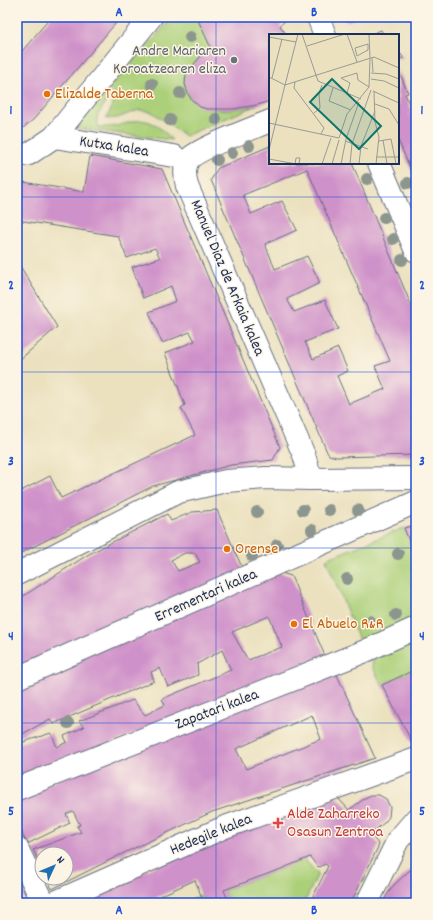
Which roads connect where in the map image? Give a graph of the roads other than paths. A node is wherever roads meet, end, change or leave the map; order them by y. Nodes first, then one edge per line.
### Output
1 (151, 17) edge
2 (318, 17) edge
3 (325, 34) edge
4 (269, 121) edge
5 (54, 137) junction
6 (17, 156) edge
7 (174, 156) dead end
8 (379, 164) edge
9 (416, 251) edge
10 (416, 478) edge
11 (311, 480) junction
12 (416, 502) edge
13 (17, 574) edge
14 (416, 628) edge
15 (17, 678) edge
16 (416, 759) edge
17 (17, 790) edge
18 (416, 819) edge
19 (17, 848) edge
20 (43, 903) edge
21 (54, 903) edge
22 (367, 903) edge

1 - 5 street, Kutxa kalea
2 - 3 street
4 - 11 street, Manuel Diaz de Arkaia kalea
5 - 6 street, Kutxa kalea
5 - 7 street, Kutxa kalea
8 - 9 street
10 - 11 street
11 - 13 street
12 - 15 street, Errementari kalea
14 - 17 street, Zapatari kalea
16 - 21 street, Hedegile kalea
18 - 22 street
19 - 20 street

